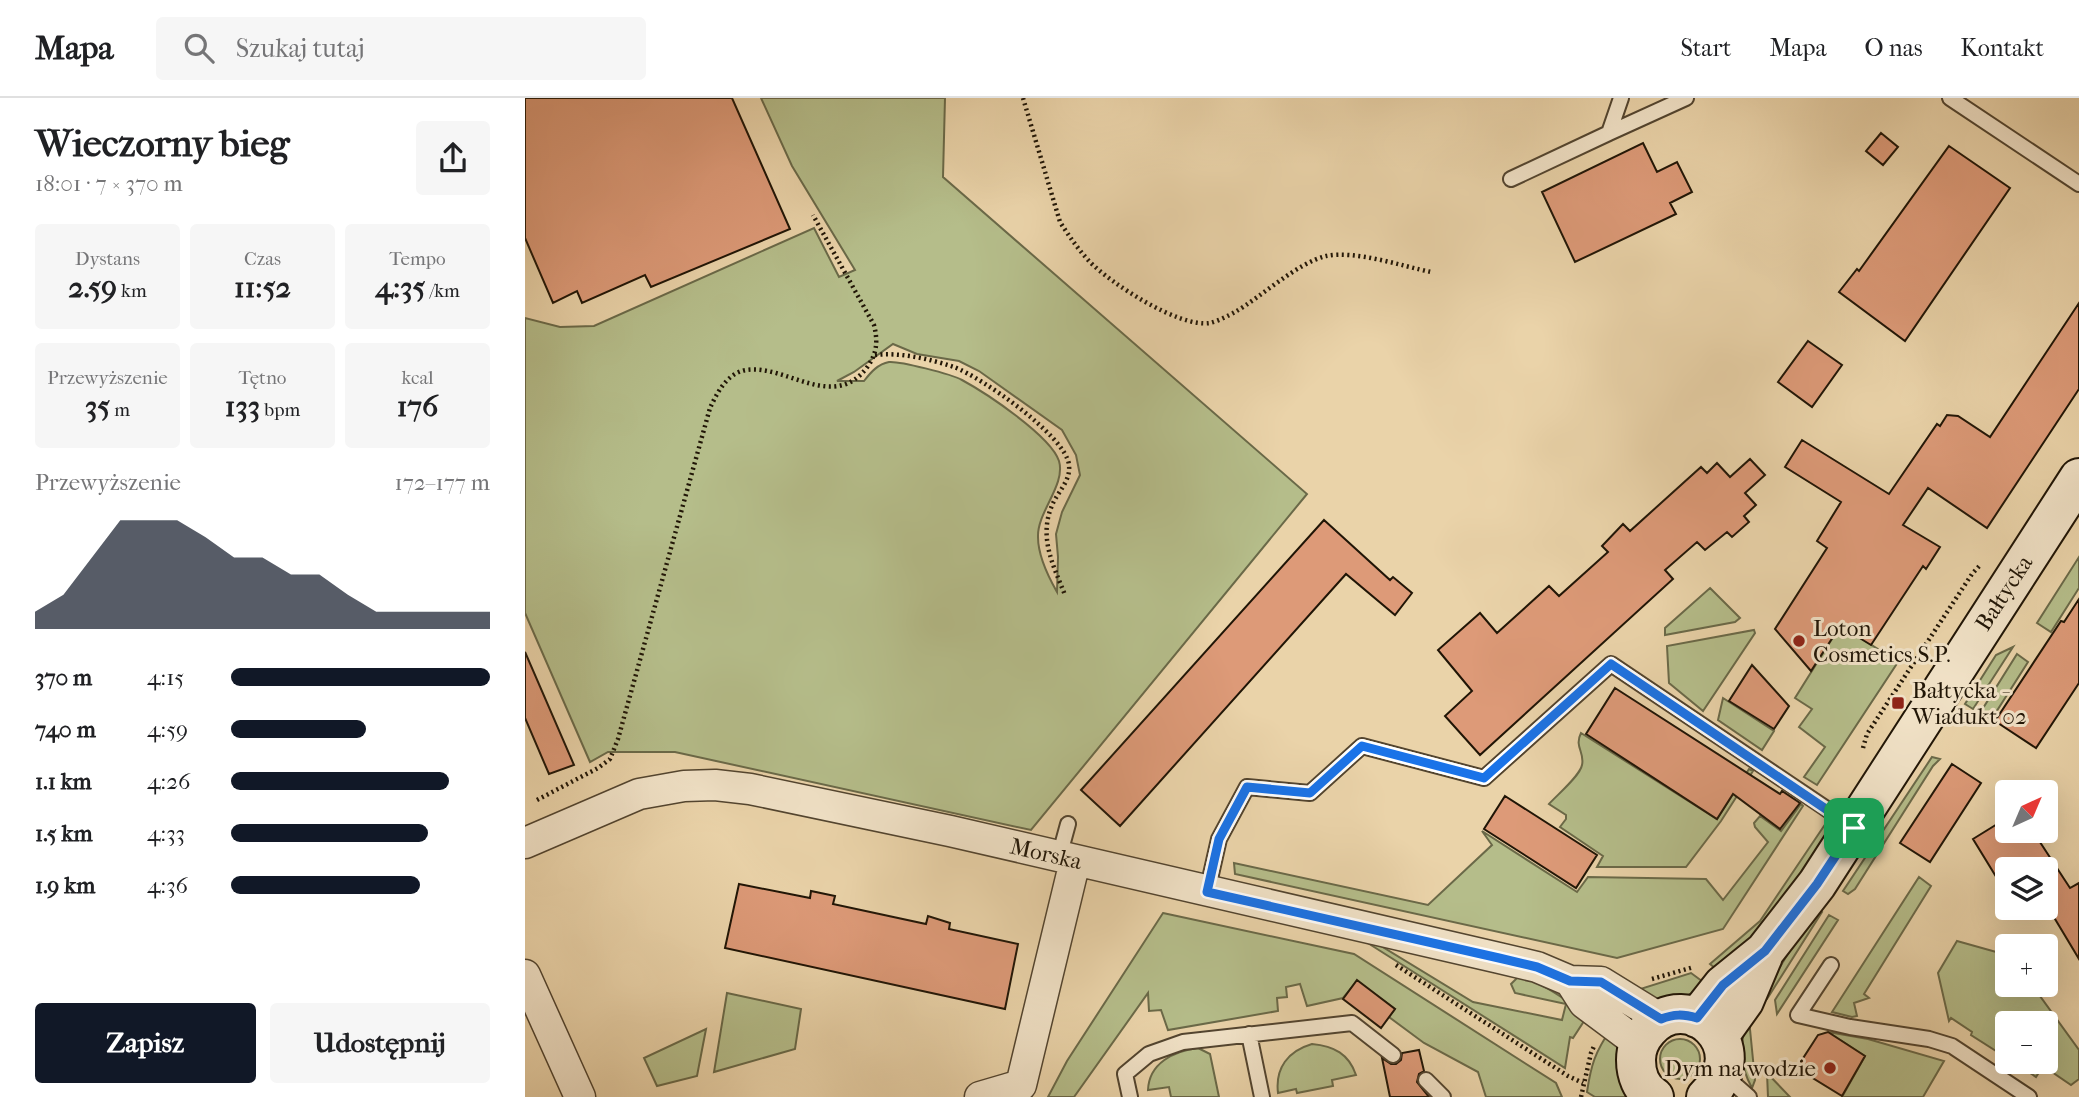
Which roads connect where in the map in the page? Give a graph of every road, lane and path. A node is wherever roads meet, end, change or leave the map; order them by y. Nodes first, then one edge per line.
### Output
1 (1023, 98) edge
2 (1621, 98) edge
3 (1686, 98) edge
4 (1950, 98) edge
5 (1609, 133) junction
6 (1511, 179) dead end
7 (2079, 184) edge
8 (813, 215) dead end
9 (1431, 272) dead end
10 (875, 355) junction
11 (2079, 478) edge
12 (1972, 574) dead end
13 (1065, 595) dead end
14 (1860, 761) dead end
15 (537, 800) dead end
16 (1068, 824) dead end
17 (1854, 828) junction
18 (525, 843) edge
19 (1067, 859) junction
20 (1207, 892) junction
21 (1390, 961) dead end
22 (1700, 965) dead end
23 (1831, 965) dead end
24 (525, 975) edge
25 (1642, 982) dead end
26 (1679, 1029) junction
27 (1249, 1034) junction
28 (1601, 1036) dead end
29 (1393, 1055) dead end
30 (1426, 1080) dead end
31 (1583, 1083) junction
32 (1726, 1090) edge
33 (1649, 1096) edge
34 (580, 1097) edge
35 (980, 1097) edge
36 (1130, 1097) edge
37 (1262, 1097) edge
38 (1443, 1097) edge
39 (1581, 1097) edge
40 (2029, 1097) edge

1 - 9 path
2 - 5 lane
3 - 5 lane
4 - 7 lane
5 - 6 lane
8 - 10 path
10 - 13 path
10 - 15 path
11 - 17 main road, Bałtycka
12 - 14 path
16 - 19 lane
17 - 20 lane
17 - 26 main road, Bałtycka
18 - 19 street, Morska
19 - 20 street, Morska
19 - 35 street
20 - 26 street, Morska
21 - 31 path
22 - 25 path
23 - 40 lane
24 - 34 street
26 - 32 main road
26 - 33 main road
27 - 29 lane
27 - 36 lane
27 - 37 lane
28 - 31 path
30 - 38 lane
31 - 39 path

